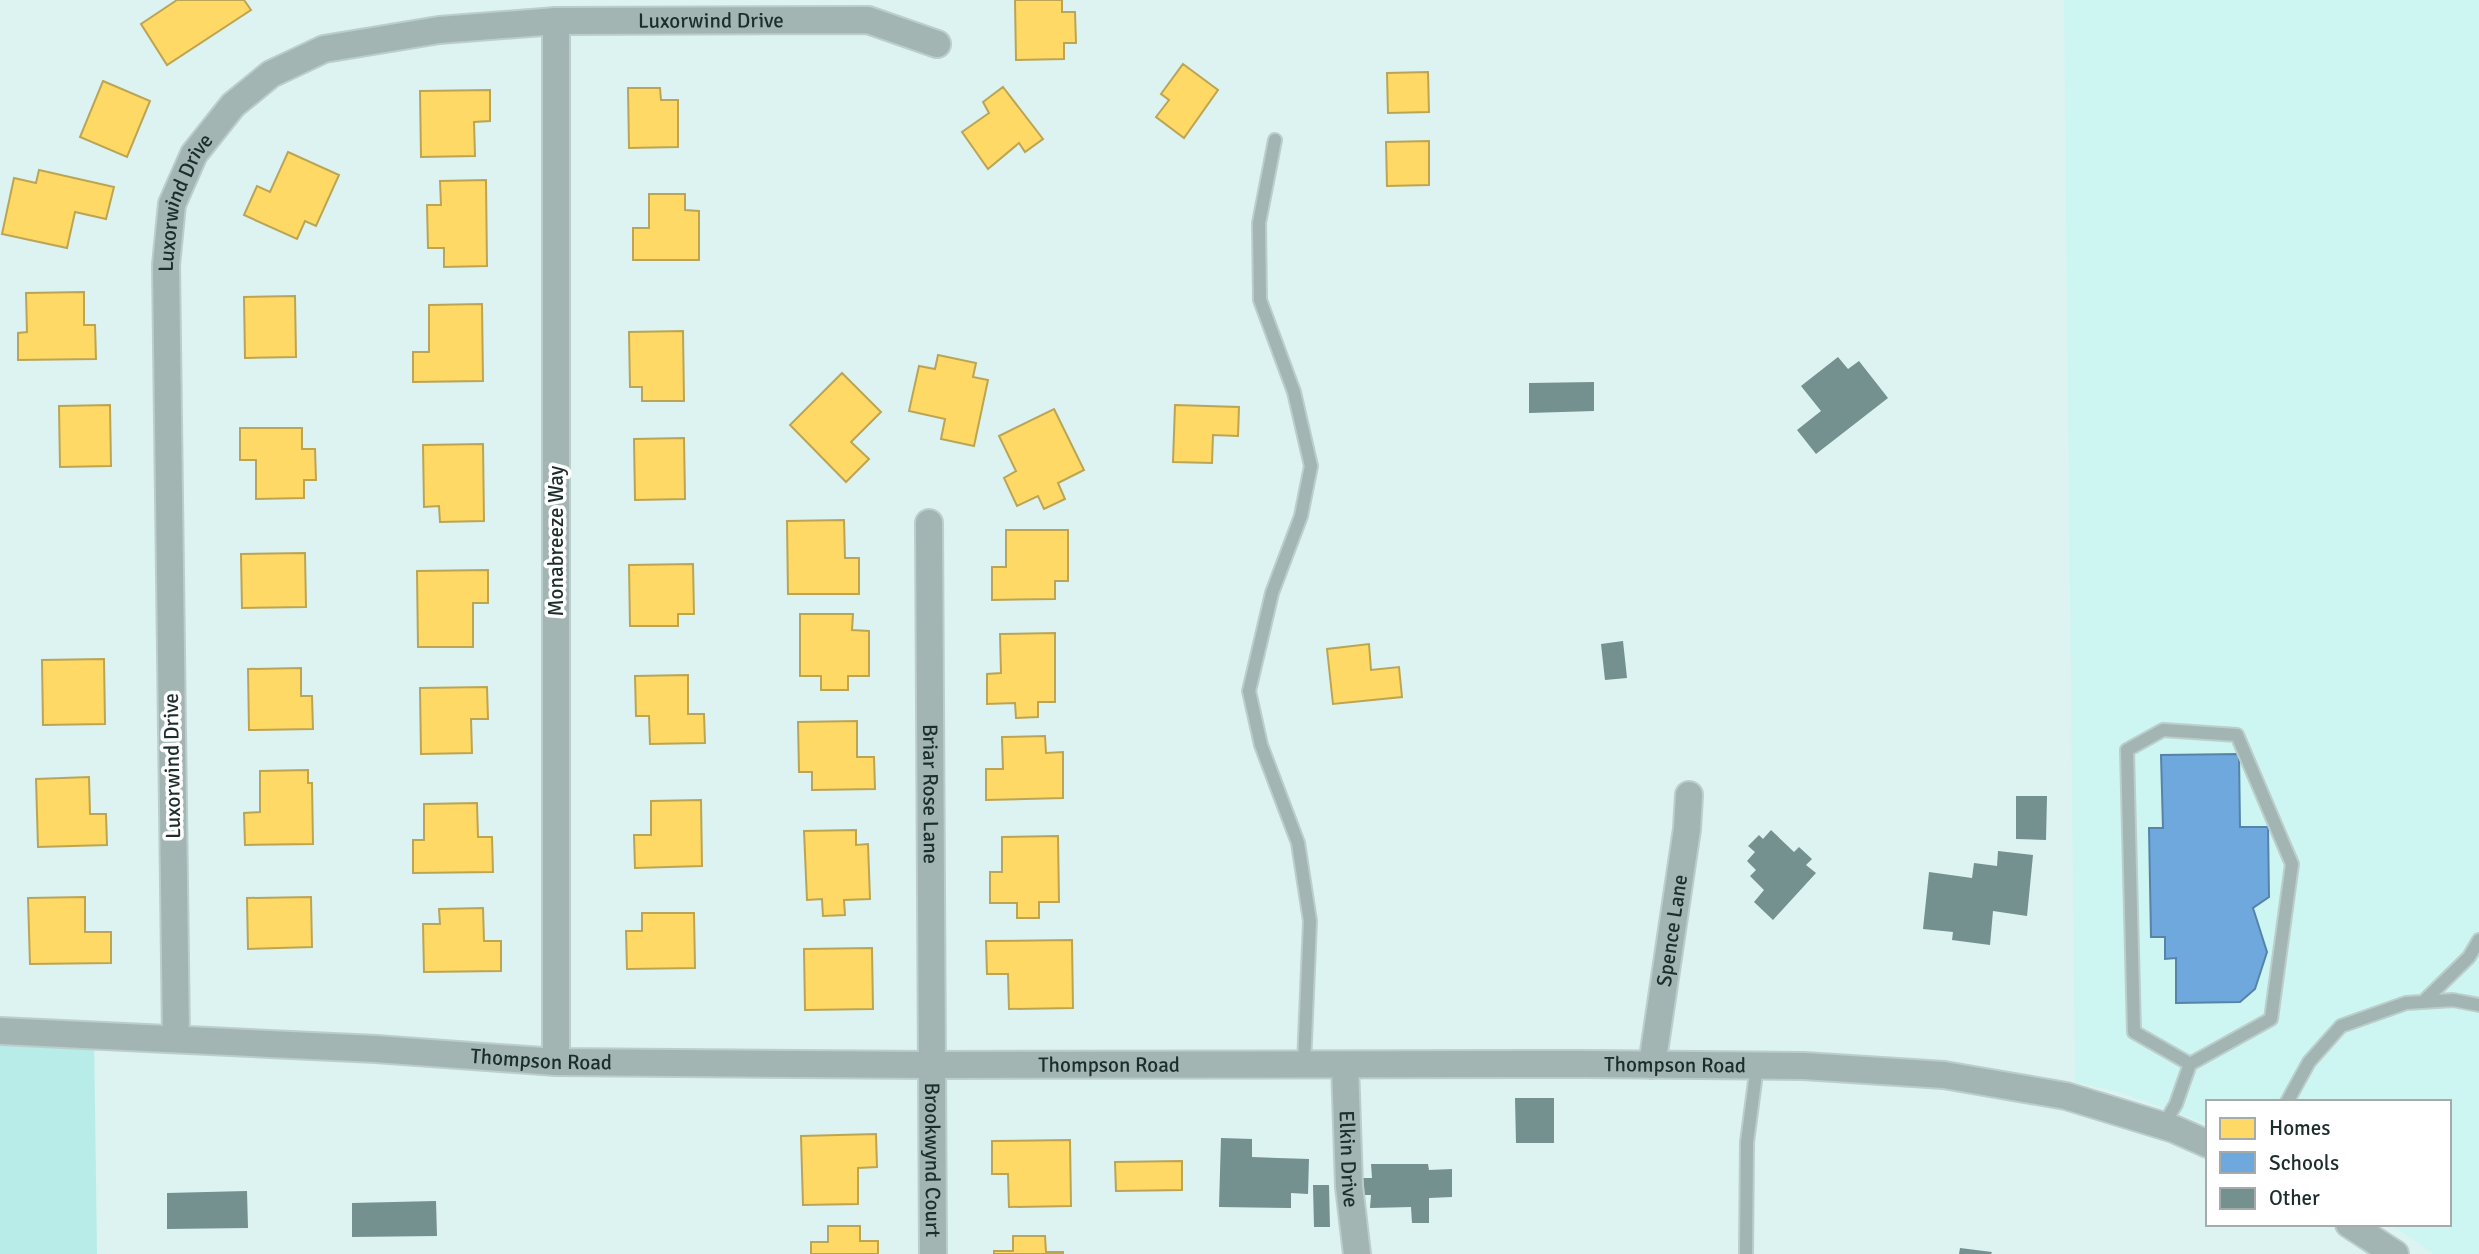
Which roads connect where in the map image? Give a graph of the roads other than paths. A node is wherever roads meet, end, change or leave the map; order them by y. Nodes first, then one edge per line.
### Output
1 (556, 21) junction
2 (937, 44) dead end
3 (1275, 140) dead end
4 (929, 523) dead end
5 (1689, 795) dead end
6 (2479, 940) edge
7 (2423, 1002) junction
8 (2479, 1005) edge
9 (0, 1031) edge
10 (176, 1039) junction
11 (556, 1062) junction
12 (1304, 1064) junction
13 (2190, 1064) junction
14 (931, 1065) junction
15 (1345, 1065) junction
16 (1652, 1065) junction
17 (1757, 1066) junction
18 (2288, 1100) edge
19 (2164, 1126) junction
20 (2206, 1142) edge
21 (2352, 1226) edge
22 (933, 1254) edge
23 (1357, 1254) edge
24 (1746, 1254) edge
25 (2395, 1254) edge

1 - 2 street, Luxorwind Drive
1 - 10 street, Luxorwind Drive
1 - 11 street, Monabreeze Way
3 - 12 lane
4 - 14 street, Briar Rose Lane
5 - 16 street, Spence Lane
6 - 7 lane
7 - 8 lane
7 - 18 lane
9 - 10 street, Thompson Road
10 - 11 street, Thompson Road
11 - 14 street, Thompson Road
12 - 14 street, Thompson Road
12 - 15 street, Thompson Road
13 - 13 lane
13 - 19 lane
14 - 22 street, Brookwynd Court
15 - 16 street, Thompson Road
15 - 23 street, Elkin Drive
16 - 17 street, Thompson Road
17 - 19 street, Thompson Road
17 - 24 lane
19 - 20 street, Thompson Road
21 - 25 street

